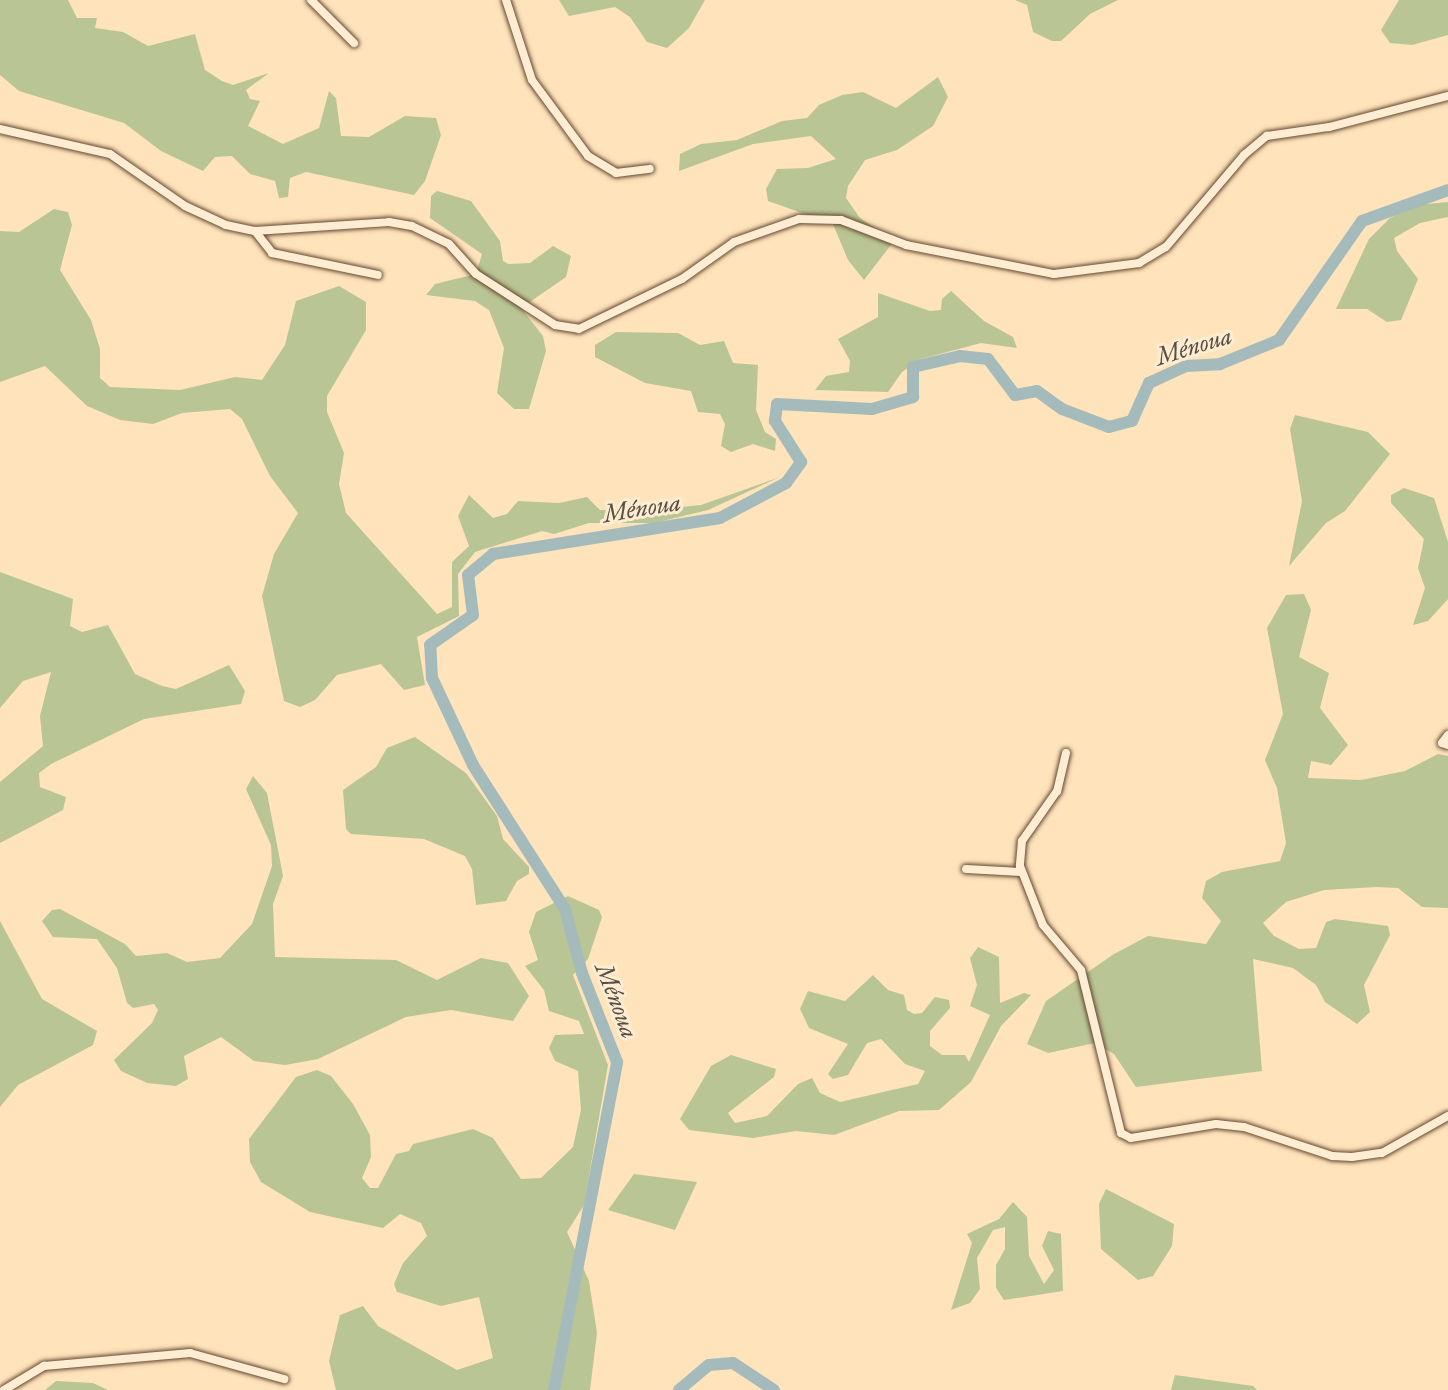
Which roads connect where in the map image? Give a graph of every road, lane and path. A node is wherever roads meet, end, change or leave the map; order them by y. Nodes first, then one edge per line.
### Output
1 (310, 0) edge
2 (506, 0) edge
3 (354, 43) dead end
4 (1448, 96) edge
5 (0, 129) edge
6 (650, 170) dead end
7 (255, 231) junction
8 (378, 275) dead end
9 (1448, 735) edge
10 (1448, 745) edge
11 (1066, 753) dead end
12 (966, 869) dead end
13 (1021, 872) junction
14 (1448, 1116) edge
15 (284, 1379) dead end
16 (4, 1390) edge

1 - 3 street
2 - 6 street
4 - 7 street
5 - 7 street
7 - 8 street
9 - 10 street
11 - 13 street
12 - 13 street
13 - 14 street
15 - 16 street

